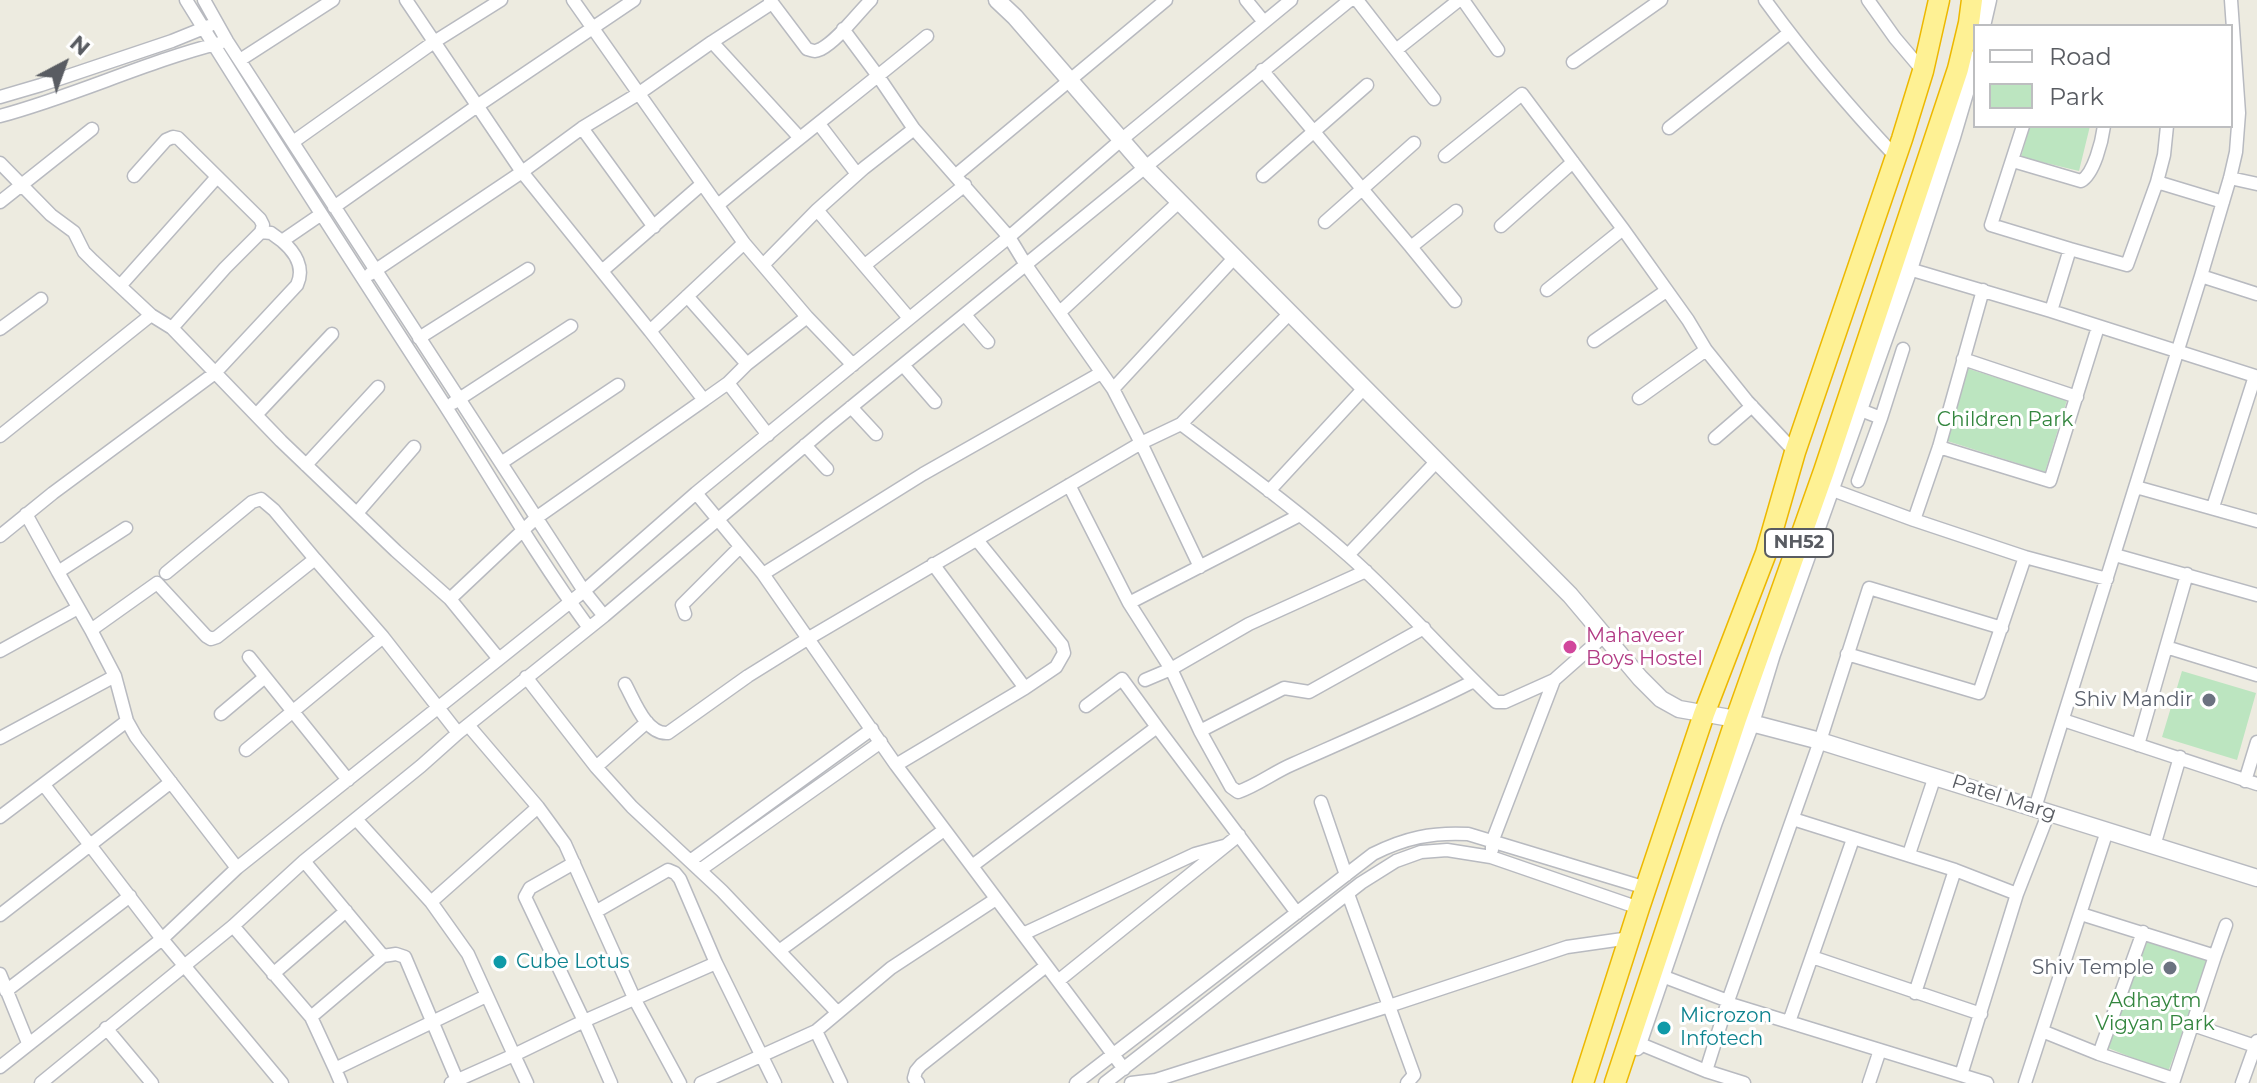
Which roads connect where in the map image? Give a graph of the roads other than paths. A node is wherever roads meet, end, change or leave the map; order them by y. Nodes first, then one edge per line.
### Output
1 (186, 0) edge
2 (204, 0) edge
3 (333, 0) edge
4 (406, 0) edge
5 (501, 0) edge
6 (573, 0) edge
7 (634, 0) edge
8 (871, 0) edge
9 (997, 0) edge
10 (1246, 0) edge
11 (1291, 0) edge
12 (1350, 0) edge
13 (1357, 0) edge
14 (1461, 0) edge
15 (1661, 0) edge
16 (1765, 0) edge
17 (1868, 0) edge
18 (1939, 0) edge
19 (1972, 0) edge
20 (1988, 0) edge
21 (2231, 0) edge
22 (771, 2) edge
23 (1159, 2) edge
24 (1264, 22) junction
25 (218, 23) junction
26 (1982, 24) edge
27 (2232, 24) edge
28 (203, 27) junction
29 (593, 29) junction
30 (843, 29) junction
31 (1789, 33) junction
32 (927, 36) dead end
33 (434, 42) junction
34 (712, 42) junction
35 (221, 43) junction
36 (1396, 50) junction
37 (1498, 50) dead end
38 (2234, 57) edge
39 (240, 60) junction
40 (1573, 62) dead end
41 (1262, 70) junction
42 (1923, 71) junction
43 (1973, 74) edge
44 (878, 76) junction
45 (1070, 81) junction
46 (1367, 85) dead end
47 (638, 94) junction
48 (0, 97) edge
49 (1970, 97) edge
50 (1434, 99) dead end
51 (477, 106) junction
52 (0, 116) edge
53 (819, 124) junction
54 (582, 128) junction
55 (1669, 128) dead end
56 (2022, 128) edge
57 (2103, 128) edge
58 (2167, 128) edge
59 (92, 129) dead end
60 (914, 129) junction
61 (1314, 130) junction
62 (799, 137) junction
63 (1121, 140) junction
64 (293, 142) junction
65 (1414, 143) dead end
66 (1445, 156) dead end
67 (1896, 157) junction
68 (2013, 161) junction
69 (1573, 162) junction
70 (0, 163) edge
71 (1144, 166) junction
72 (522, 172) junction
73 (857, 174) junction
74 (134, 176) dead end
75 (1263, 176) dead end
76 (217, 177) junction
77 (2230, 178) junction
78 (960, 180) junction
79 (2157, 182) junction
80 (21, 184) junction
81 (702, 184) junction
82 (2257, 184) edge
83 (1362, 188) junction
84 (1180, 201) junction
85 (0, 202) edge
86 (2223, 202) junction
87 (718, 205) junction
88 (334, 207) junction
89 (817, 210) junction
90 (1456, 211) dead end
91 (320, 215) junction
92 (1325, 222) dead end
93 (1501, 226) dead end
94 (654, 227) junction
95 (1623, 229) junction
96 (261, 232) junction
97 (1009, 237) junction
98 (282, 241) junction
99 (744, 243) junction
100 (1411, 247) junction
101 (2070, 249) junction
102 (1235, 257) junction
103 (764, 264) junction
104 (865, 265) junction
105 (1026, 265) junction
106 (376, 269) junction
107 (528, 269) dead end
108 (1909, 269) junction
109 (602, 271) junction
110 (2201, 276) junction
111 (362, 279) junction
112 (120, 286) junction
113 (1547, 290) dead end
114 (1983, 290) junction
115 (1666, 291) junction
116 (2257, 294) edge
117 (687, 296) junction
118 (41, 299) dead end
119 (1455, 301) dead end
120 (2051, 311) junction
121 (1060, 312) junction
122 (1291, 312) junction
123 (151, 315) junction
124 (965, 315) junction
125 (807, 317) junction
126 (909, 318) junction
127 (571, 326) dead end
128 (2098, 327) junction
129 (172, 328) junction
130 (0, 329) edge
131 (650, 331) junction
132 (332, 334) dead end
133 (419, 338) junction
134 (1594, 341) dead end
135 (988, 342) dead end
136 (1903, 349) dead end
137 (1706, 350) junction
138 (2177, 353) junction
139 (1963, 359) junction
140 (747, 364) junction
141 (853, 365) junction
142 (903, 365) junction
143 (215, 373) junction
144 (1101, 373) junction
145 (2256, 373) edge
146 (728, 383) junction
147 (618, 385) dead end
148 (378, 387) dead end
149 (1365, 387) junction
150 (1113, 389) junction
151 (2077, 397) junction
152 (1639, 398) dead end
153 (459, 399) junction
154 (704, 400) junction
155 (935, 402) dead end
156 (1752, 406) junction
157 (851, 407) junction
158 (446, 408) junction
159 (1858, 409) junction
160 (256, 415) junction
161 (1881, 418) junction
162 (1181, 424) junction
163 (876, 434) dead end
164 (768, 435) junction
165 (0, 436) edge
166 (1715, 438) dead end
167 (1141, 443) junction
168 (805, 445) junction
169 (414, 447) dead end
170 (1939, 447) junction
171 (1795, 452) junction
172 (1437, 461) junction
173 (501, 463) junction
174 (306, 465) junction
175 (827, 469) dead end
176 (1858, 481) dead end
177 (1069, 485) junction
178 (2136, 487) junction
179 (1830, 489) junction
180 (1269, 491) junction
181 (696, 493) junction
182 (2213, 507) junction
183 (357, 513) junction
184 (26, 514) junction
185 (1300, 515) junction
186 (536, 518) junction
187 (717, 519) junction
188 (1914, 520) junction
189 (2257, 521) edge
190 (126, 528) dead end
191 (522, 531) junction
192 (0, 536) edge
193 (977, 540) junction
194 (740, 547) junction
195 (1348, 555) junction
196 (2115, 555) junction
197 (2025, 557) junction
198 (315, 559) junction
199 (933, 564) junction
200 (1200, 567) junction
201 (1366, 571) junction
202 (58, 572) junction
203 (166, 573) dead end
204 (763, 574) junction
205 (2187, 574) junction
206 (2107, 579) junction
207 (584, 591) junction
208 (2257, 595) edge
209 (450, 599) junction
210 (570, 601) junction
211 (1129, 603) junction
212 (78, 608) junction
213 (685, 614) dead end
214 (604, 616) junction
215 (589, 628) junction
216 (1424, 628) junction
217 (2002, 628) junction
218 (91, 630) junction
219 (1605, 635) junction
220 (383, 637) junction
221 (809, 638) junction
222 (2166, 647) junction
223 (0, 651) edge
224 (1847, 654) junction
225 (249, 657) dead end
226 (499, 659) junction
227 (1171, 669) junction
228 (2257, 675) edge
229 (115, 676) junction
230 (265, 677) junction
231 (526, 677) junction
232 (1145, 680) dead end
233 (1554, 680) junction
234 (1474, 681) junction
235 (625, 684) dead end
236 (1025, 688) junction
237 (1086, 706) dead end
238 (438, 707) junction
239 (294, 711) junction
240 (221, 714) dead end
241 (1704, 714) junction
242 (2063, 720) junction
243 (127, 721) junction
244 (1743, 721) junction
245 (647, 722) junction
246 (1157, 727) junction
247 (463, 729) junction
248 (872, 729) junction
249 (1200, 731) junction
250 (0, 738) edge
251 (1820, 741) junction
252 (881, 742) junction
253 (2257, 742) edge
254 (2138, 745) junction
255 (246, 750) dead end
256 (2180, 757) junction
257 (828, 761) junction
258 (896, 765) junction
259 (596, 767) junction
260 (836, 773) junction
261 (1935, 776) junction
262 (348, 780) junction
263 (171, 782) junction
264 (2251, 782) edge
265 (44, 785) junction
266 (1321, 802) dead end
267 (538, 807) junction
268 (2042, 810) junction
269 (0, 817) edge
270 (356, 819) junction
271 (1793, 819) junction
272 (944, 830) junction
273 (2107, 831) junction
274 (1239, 835) junction
275 (1853, 839) junction
276 (1492, 842) junction
277 (91, 845) junction
278 (1227, 845) junction
279 (2154, 846) junction
280 (1909, 854) junction
281 (1491, 857) junction
282 (304, 861) junction
283 (574, 863) junction
284 (695, 866) junction
285 (972, 866) junction
286 (237, 868) junction
287 (1955, 870) junction
288 (1346, 875) junction
289 (2257, 878) edge
290 (1348, 894) junction
291 (2017, 894) junction
292 (130, 896) junction
293 (1642, 898) junction
294 (996, 899) junction
295 (431, 902) junction
296 (346, 911) junction
297 (597, 911) junction
298 (1297, 913) junction
299 (2081, 914) junction
300 (0, 915) edge
301 (2226, 925) dead end
302 (233, 926) junction
303 (2143, 932) junction
304 (1023, 934) junction
305 (1630, 938) junction
306 (162, 939) junction
307 (779, 951) junction
308 (383, 956) junction
309 (2215, 956) junction
310 (1812, 957) junction
311 (716, 963) junction
312 (184, 965) junction
313 (1046, 966) junction
314 (0, 974) edge
315 (273, 974) junction
316 (1662, 976) junction
317 (1058, 981) junction
318 (6, 991) junction
319 (1915, 993) junction
320 (486, 996) junction
321 (635, 1000) junction
322 (1728, 1002) junction
323 (1389, 1006) junction
324 (837, 1012) junction
325 (1981, 1014) junction
326 (311, 1017) junction
327 (584, 1021) junction
328 (432, 1022) junction
329 (1789, 1022) junction
330 (2193, 1025) junction
331 (106, 1028) junction
332 (816, 1031) junction
333 (2042, 1031) junction
334 (1634, 1042) junction
335 (28, 1043) junction
336 (2256, 1043) edge
337 (1880, 1050) junction
338 (2099, 1054) junction
339 (514, 1055) junction
340 (1112, 1055) junction
341 (762, 1056) junction
342 (0, 1067) edge
343 (335, 1069) junction
344 (1124, 1069) junction
345 (1706, 1071) junction
346 (1961, 1075) junction
347 (2174, 1081) edge
348 (454, 1082) edge
349 (41, 1083) edge
350 (152, 1083) edge
351 (282, 1083) edge
352 (341, 1083) edge
353 (527, 1083) edge
354 (611, 1083) edge
355 (680, 1083) edge
356 (701, 1083) edge
357 (775, 1083) edge
358 (841, 1083) edge
359 (918, 1083) edge
360 (1076, 1083) edge
361 (1105, 1083) edge
362 (1131, 1083) edge
363 (1407, 1083) edge
364 (1583, 1083) edge
365 (1615, 1083) edge
366 (1625, 1083) edge
367 (1744, 1083) edge
368 (1869, 1083) edge
369 (1987, 1083) edge
370 (2025, 1083) edge
371 (2242, 1083) edge

1 - 28 street
2 - 25 street
3 - 39 street
4 - 33 street
5 - 33 street
6 - 29 street
7 - 29 street
8 - 30 street
9 - 45 street, Patel Marg
10 - 24 street
11 - 24 street
12 - 41 street
13 - 36 street
14 - 36 street
14 - 37 street
15 - 40 street
16 - 31 street
17 - 42 street
18 - 42 highway, NH52
19 - 244 highway, NH52
20 - 26 street
21 - 27 street
22 - 30 street
22 - 34 street
23 - 45 street
24 - 63 street
25 - 28 street
25 - 35 street
28 - 35 street
28 - 48 street
29 - 47 street
29 - 51 street
30 - 44 street
31 - 55 street
31 - 67 street
32 - 44 street
33 - 51 street
33 - 64 street
34 - 47 street
34 - 62 street
35 - 39 street
35 - 52 street
35 - 91 street
36 - 50 street
38 - 77 street
39 - 64 street
41 - 61 street
41 - 71 street
42 - 67 highway, NH52
43 - 49 street
44 - 53 street
44 - 60 street
45 - 63 street, Patel Marg
45 - 78 street
46 - 61 street
47 - 54 street
47 - 81 street
49 - 108 street
51 - 72 street
51 - 88 street
53 - 62 street
53 - 73 street
54 - 72 street
54 - 94 street
56 - 68 street
57 - 68 street
58 - 79 street
59 - 80 street
60 - 73 street
60 - 78 street
61 - 75 street
61 - 83 street
62 - 87 street
63 - 71 street, Patel Marg
63 - 97 street
64 - 88 street
65 - 83 street
66 - 69 street
67 - 171 highway, NH52
68 - 101 street
69 - 93 street
69 - 95 street
70 - 80 street
71 - 84 street, Patel Marg
71 - 105 street
72 - 106 street
72 - 109 street
73 - 89 street
74 - 76 street
76 - 96 street
76 - 112 street
77 - 82 street
77 - 86 street
78 - 97 street
78 - 104 street
79 - 86 street
79 - 101 street
80 - 85 street
80 - 112 street
81 - 87 street
81 - 94 street
83 - 92 street
83 - 100 street
84 - 102 street, Patel Marg
84 - 121 street
86 - 110 street
87 - 99 street
88 - 106 street
89 - 103 street
89 - 104 street
90 - 100 street
91 - 98 street
91 - 111 street
94 - 109 street
95 - 113 street
95 - 115 street
96 - 98 street
96 - 129 street
97 - 105 street
97 - 126 street
98 - 143 street
99 - 103 street
99 - 117 street
100 - 119 street
101 - 120 street
102 - 122 street, Patel Marg
102 - 150 street
103 - 125 street
104 - 126 street
105 - 121 street
105 - 124 street
106 - 111 street
106 - 133 street
107 - 133 street
108 - 114 street
108 - 159 street
109 - 131 street
110 - 116 street
110 - 138 street
111 - 158 street
112 - 123 street
114 - 120 street
114 - 139 street
115 - 134 street
115 - 137 street
117 - 131 street
117 - 140 street
118 - 130 street
120 - 128 street
121 - 144 street
122 - 149 street, Patel Marg
122 - 162 street
123 - 129 street
123 - 165 street
124 - 135 street
124 - 142 street
125 - 140 street
125 - 141 street
126 - 141 street
127 - 153 street
128 - 138 street
128 - 151 street
129 - 143 street
131 - 154 street
132 - 160 street
133 - 153 street
136 - 161 street
137 - 152 street
137 - 156 street
138 - 145 street
138 - 178 street
139 - 151 street
139 - 170 street
140 - 146 street
141 - 164 street
142 - 155 street
142 - 157 street
143 - 160 street
143 - 184 street
144 - 150 street
144 - 204 street
145 - 182 street
146 - 154 street
146 - 164 street
147 - 173 street
148 - 174 street
149 - 172 street, Patel Marg
149 - 180 street
150 - 167 street
151 - 170 street
153 - 158 street
153 - 173 street
154 - 186 street
156 - 166 street
156 - 171 street
157 - 163 street
157 - 168 street
158 - 191 street
159 - 161 street
159 - 179 street
160 - 174 street
161 - 176 street
162 - 167 street
162 - 180 street
164 - 181 street
167 - 177 street
167 - 200 street
168 - 175 street
168 - 187 street
169 - 183 street
170 - 188 street
171 - 241 highway, NH52
172 - 195 street
172 - 219 street, Patel Marg
173 - 186 street
174 - 183 street
177 - 193 street
177 - 211 street
178 - 182 street
178 - 196 street
179 - 188 street
179 - 244 street
180 - 185 street
181 - 187 street
181 - 207 street
182 - 189 street
183 - 209 street
184 - 192 street
184 - 202 street
185 - 195 street
185 - 200 street
186 - 191 street
186 - 207 street
187 - 194 street
187 - 214 street
188 - 197 street
190 - 202 street
191 - 209 street
191 - 210 street
193 - 199 street
193 - 236 street
194 - 204 street
194 - 213 street
195 - 201 street
196 - 205 street
196 - 206 street
197 - 206 street
197 - 217 street
198 - 203 street
198 - 218 street
198 - 220 street
199 - 221 street
199 - 236 street
200 - 211 street
201 - 216 street
201 - 227 street
202 - 212 street
204 - 221 street
205 - 208 street
205 - 222 street
206 - 242 street
207 - 210 street
207 - 214 street
209 - 226 street
210 - 215 street
210 - 226 street
211 - 227 street
212 - 218 street
212 - 223 street
214 - 215 street
215 - 231 street
216 - 234 street
216 - 249 street
217 - 224 street
217 - 224 street
218 - 229 street
219 - 233 street
219 - 241 street, Patel Marg
220 - 238 street
220 - 239 street
221 - 245 street
221 - 248 street
222 - 228 street
222 - 254 street
224 - 251 street
225 - 230 street
226 - 238 street
227 - 232 street
227 - 249 street
229 - 243 street
229 - 250 street
230 - 239 street
230 - 240 street
231 - 247 street
231 - 259 street
233 - 234 street
233 - 276 street
234 - 249 street
235 - 245 street
236 - 258 street
237 - 246 street
238 - 247 street
238 - 262 street
239 - 255 street
239 - 262 street
241 - 244 street, Patel Marg
241 - 293 highway, NH52
242 - 254 street
242 - 268 street
243 - 263 street
243 - 265 street
244 - 251 street, Patel Marg
244 - 316 street
244 - 334 highway, NH52
245 - 259 street
246 - 274 street
246 - 285 street
247 - 267 street
247 - 270 street
248 - 252 street
248 - 257 street
251 - 261 street, Patel Marg
251 - 271 street
252 - 258 street
252 - 260 street
253 - 264 street
254 - 256 street
256 - 264 street
256 - 279 street
257 - 260 street
257 - 284 street
258 - 272 street
259 - 284 street
260 - 284 street
261 - 268 street, Patel Marg
261 - 280 street
262 - 286 street
263 - 277 street
263 - 286 street
265 - 269 street
265 - 277 street
266 - 288 street
267 - 283 street
267 - 295 street
268 - 273 street, Patel Marg
268 - 291 street
270 - 282 street
270 - 295 street
271 - 275 street
271 - 322 street
272 - 285 street
272 - 307 street
273 - 279 street, Patel Marg
273 - 299 street
274 - 278 street
274 - 298 street
275 - 280 street
275 - 310 street
276 - 281 street
276 - 288 street
276 - 293 street
277 - 292 street
277 - 300 street
278 - 304 street
278 - 317 street
279 - 289 street, Patel Marg
280 - 287 street
281 - 290 street
281 - 293 street
282 - 296 street
282 - 302 street
283 - 297 street
283 - 327 street
284 - 307 street
285 - 294 street
286 - 306 street
287 - 291 street
287 - 319 street
288 - 298 street
290 - 323 street
290 - 344 street
291 - 325 street
292 - 306 street
292 - 318 street
293 - 305 highway, NH52
294 - 304 street
294 - 324 street
295 - 320 street
296 - 308 street
296 - 315 street
297 - 311 street
297 - 321 street
298 - 340 street
299 - 303 street
299 - 333 street
301 - 309 street
302 - 312 street
302 - 315 street
303 - 309 street
303 - 338 street
304 - 313 street
305 - 323 street
305 - 364 highway, NH52
306 - 312 street
306 - 335 street
307 - 324 street
308 - 326 street
308 - 328 street
309 - 330 street
310 - 319 street
310 - 329 street
311 - 321 street
311 - 341 street
312 - 331 street
312 - 351 street
313 - 317 street
313 - 359 street
314 - 318 street
315 - 326 street
316 - 322 street
316 - 334 street
317 - 340 street
318 - 335 street
319 - 325 street
320 - 328 street
320 - 339 street
321 - 327 street
321 - 355 street
322 - 329 street
322 - 345 street
323 - 362 street
323 - 363 street
324 - 332 street
325 - 346 street
326 - 343 street
327 - 339 street
327 - 354 street
328 - 343 street
328 - 348 street
329 - 337 street
330 - 336 street
330 - 347 street
331 - 349 street
331 - 350 street
332 - 341 street
332 - 358 street
333 - 338 street
333 - 370 street
334 - 345 street
334 - 365 highway, NH52
334 - 366 street
335 - 342 street
336 - 371 street
337 - 346 street
337 - 368 street
338 - 347 street
339 - 348 street
339 - 353 street
340 - 344 street
340 - 360 street
341 - 356 street
341 - 357 street
343 - 352 street
344 - 361 street
345 - 367 street
346 - 369 street

